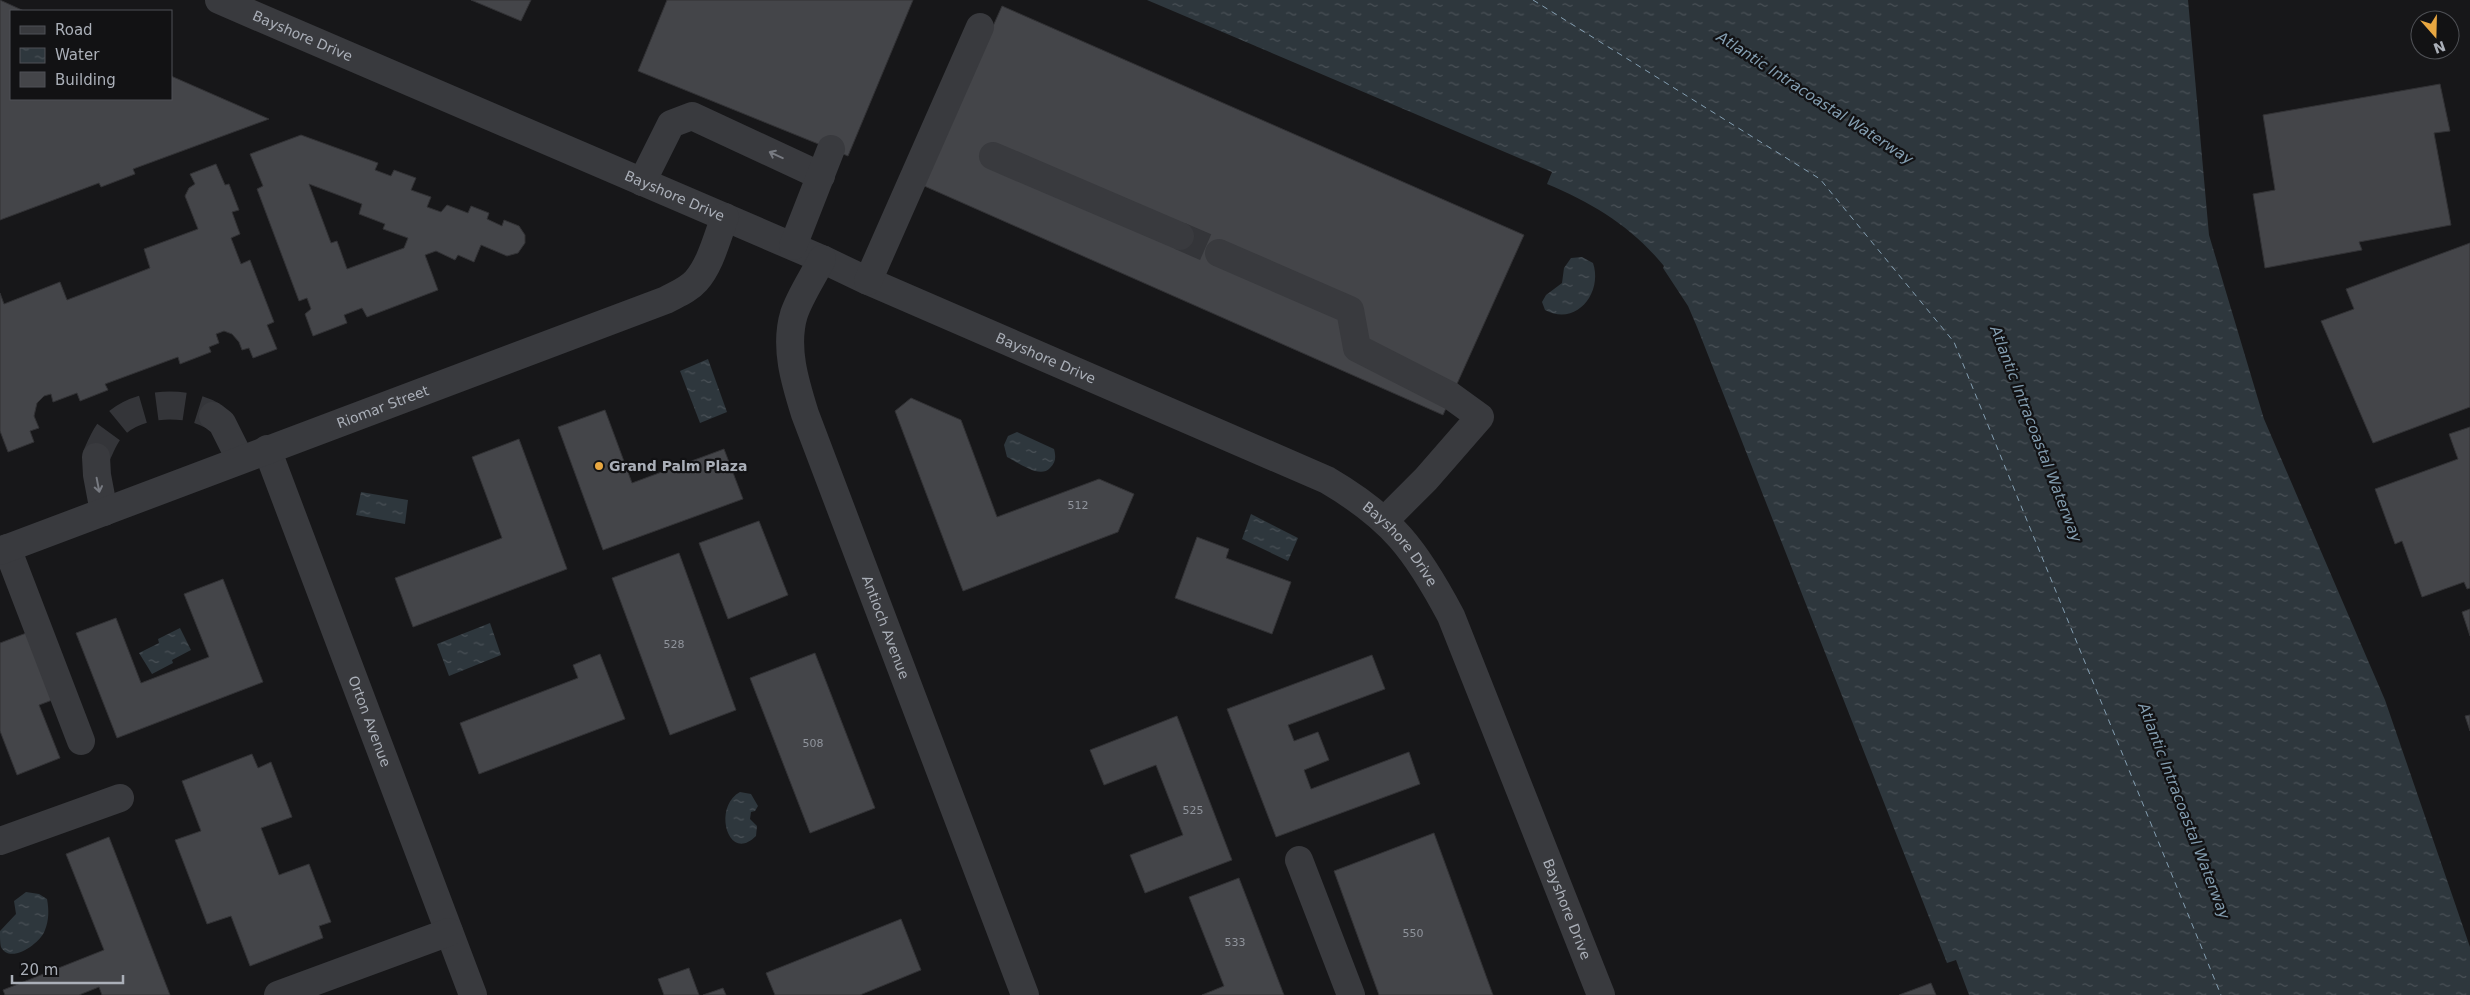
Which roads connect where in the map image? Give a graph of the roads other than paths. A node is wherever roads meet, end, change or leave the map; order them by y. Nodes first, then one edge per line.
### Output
1 (219, 0) edge
2 (980, 27) dead end
3 (831, 149) dead end
4 (993, 156) dead end
5 (821, 176) junction
6 (642, 182) junction
7 (725, 217) junction
8 (1180, 236) tunnel mouth
9 (793, 246) junction
10 (1220, 253) tunnel mouth
11 (822, 259) junction
12 (868, 281) junction
13 (213, 416) tunnel mouth
14 (267, 449) junction
15 (96, 457) tunnel mouth
16 (240, 460) junction
17 (104, 512) junction
18 (1385, 520) junction
19 (4, 550) edge
20 (82, 741) dead end
21 (120, 798) dead end
22 (0, 841) edge
23 (1299, 860) dead end
24 (449, 932) junction
25 (278, 995) edge
26 (473, 995) edge
27 (1025, 995) edge
28 (1351, 995) edge
29 (1601, 995) edge

1 - 6 street, Bayshore Drive
2 - 12 street
3 - 5 street
4 - 8 street
5 -> 6 street
5 - 9 street
6 - 7 street, Bayshore Drive
7 - 9 street, Bayshore Drive
7 - 14 street, Riomar Street
9 - 11 street, Bayshore Drive
10 - 18 street
11 - 12 street, Bayshore Drive
11 - 27 street, Antioch Avenue
12 - 18 street, Bayshore Drive
13 - 16 street
14 - 16 street, Riomar Street
14 - 24 street, Orton Avenue
15 -> 17 street
16 - 17 street, Riomar Street
17 - 19 street, Riomar Street
18 - 29 street, Bayshore Drive
19 - 20 street
21 - 22 street
23 - 28 street
24 - 25 street
24 - 26 street, Orton Avenue

